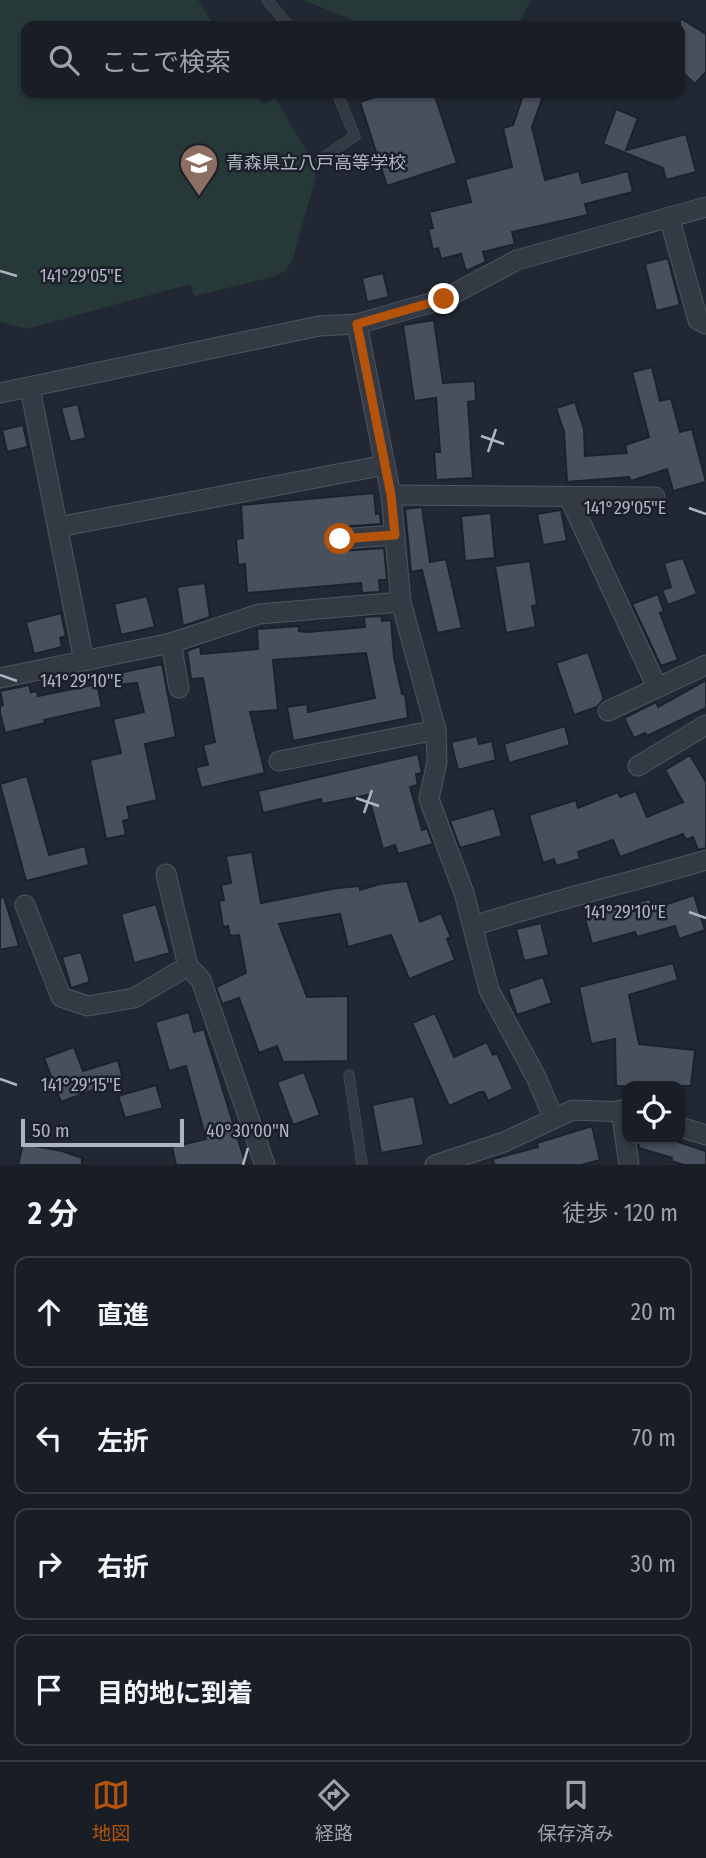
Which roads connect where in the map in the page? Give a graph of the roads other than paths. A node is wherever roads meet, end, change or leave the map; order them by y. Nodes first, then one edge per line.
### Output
1 (267, 0) edge
2 (285, 21) edge
3 (339, 98) edge
4 (321, 159) dead end
5 (706, 206) edge
6 (669, 217) junction
7 (357, 324) junction
8 (706, 324) edge
9 (30, 388) junction
10 (0, 393) edge
11 (385, 465) junction
12 (391, 495) junction
13 (569, 496) junction
14 (655, 497) dead end
15 (58, 527) junction
16 (395, 535) junction
17 (340, 539) dead end
18 (401, 602) junction
19 (171, 643) junction
20 (84, 661) junction
21 (706, 665) edge
22 (0, 678) edge
23 (657, 687) junction
24 (179, 688) dead end
25 (608, 711) dead end
26 (706, 725) edge
27 (436, 730) junction
28 (279, 761) dead end
29 (638, 766) dead end
30 (706, 860) edge
31 (166, 874) dead end
32 (25, 905) dead end
33 (473, 926) junction
34 (188, 966) junction
35 (349, 1075) dead end
36 (622, 1111) edge
37 (553, 1117) junction
38 (685, 1129) edge
39 (706, 1135) edge
40 (627, 1144) edge
41 (265, 1165) edge
42 (362, 1165) edge
43 (435, 1165) edge
44 (629, 1165) edge

1 - 2 lane
3 - 4 lane
5 - 6 street
6 - 7 street
6 - 8 street
7 - 9 street
7 - 11 street
9 - 10 street
9 - 15 street
11 - 12 street
11 - 15 street
12 - 13 street
12 - 16 street
13 - 14 street
13 - 23 street
15 - 20 street
16 - 17 street
16 - 18 street
18 - 19 street
18 - 27 street
19 - 20 street
19 - 24 street
20 - 22 street
21 - 23 street
23 - 25 street
26 - 29 street
27 - 28 street
27 - 33 street
30 - 33 street
31 - 34 street
32 - 34 street
33 - 37 street
34 - 41 street
35 - 42 lane
36 - 37 street
37 - 43 street
38 - 39 street
40 - 44 street

